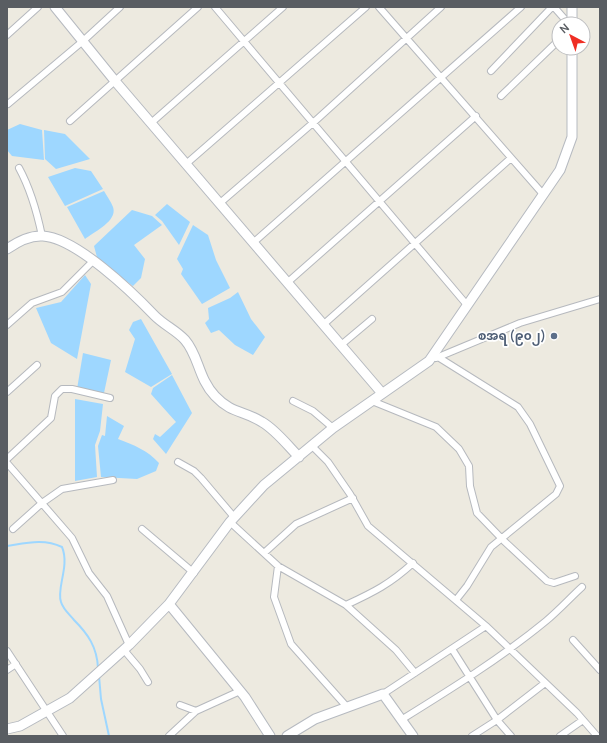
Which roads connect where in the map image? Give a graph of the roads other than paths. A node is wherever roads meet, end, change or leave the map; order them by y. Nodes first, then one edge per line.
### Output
1 (38, 7) edge
2 (55, 7) edge
3 (120, 7) edge
4 (198, 7) edge
5 (215, 7) edge
6 (283, 7) edge
7 (366, 7) edge
8 (379, 7) edge
9 (441, 7) edge
10 (521, 7) edge
11 (553, 7) edge
12 (561, 16) edge
13 (7, 35) edge
14 (406, 38) junction
15 (84, 41) junction
16 (244, 41) junction
17 (551, 48) edge
18 (572, 56) edge
19 (491, 71) dead end
20 (441, 78) junction
21 (115, 81) junction
22 (280, 82) junction
23 (501, 96) dead end
24 (8, 104) dead end
25 (476, 116) junction
26 (70, 121) dead end
27 (314, 122) junction
28 (151, 123) junction
29 (512, 158) junction
30 (347, 162) junction
31 (186, 164) junction
32 (19, 168) dead end
33 (542, 193) junction
34 (380, 201) junction
35 (220, 203) junction
36 (42, 236) junction
37 (254, 242) junction
38 (415, 244) junction
39 (7, 249) edge
40 (92, 262) junction
41 (288, 282) junction
42 (600, 299) edge
43 (467, 305) junction
44 (372, 319) dead end
45 (324, 324) junction
46 (7, 325) edge
47 (342, 345) junction
48 (434, 359) junction
49 (37, 365) dead end
50 (7, 392) edge
51 (382, 392) junction
52 (110, 398) dead end
53 (293, 401) dead end
54 (372, 401) junction
55 (333, 428) junction
56 (312, 446) junction
57 (299, 457) junction
58 (7, 459) edge
59 (178, 462) dead end
60 (7, 463) edge
61 (114, 480) dead end
62 (353, 498) junction
63 (42, 503) junction
64 (232, 520) junction
65 (13, 529) dead end
66 (142, 529) dead end
67 (502, 539) junction
68 (264, 553) junction
69 (413, 563) junction
70 (278, 566) junction
71 (194, 573) junction
72 (575, 576) dead end
73 (582, 587) dead end
74 (456, 600) junction
75 (169, 604) junction
76 (346, 605) junction
77 (486, 626) junction
78 (573, 640) dead end
79 (126, 648) junction
80 (509, 648) junction
81 (452, 649) junction
82 (7, 651) edge
83 (16, 664) junction
84 (7, 670) edge
85 (600, 670) edge
86 (415, 673) junction
87 (470, 677) junction
88 (148, 682) dead end
89 (545, 683) junction
90 (240, 691) junction
91 (383, 694) junction
92 (180, 705) dead end
93 (347, 707) junction
94 (196, 711) junction
95 (48, 712) junction
96 (402, 720) junction
97 (497, 720) junction
98 (582, 720) junction
99 (7, 730) edge
100 (63, 736) edge
101 (169, 736) edge
102 (270, 736) edge
103 (287, 736) edge
104 (413, 736) edge
105 (472, 736) edge
106 (511, 736) edge
107 (560, 736) edge
108 (597, 736) edge

1 - 13 street
2 - 15 street
3 - 15 street
4 - 21 street
5 - 16 street
6 - 16 street
7 - 22 street
8 - 14 street
9 - 14 street
10 - 20 street
11 - 12 street
11 - 19 street
14 - 20 street
14 - 27 street
15 - 21 street
15 - 24 street
16 - 22 street
16 - 28 street
17 - 23 street
18 - 33 street
20 - 25 street
20 - 30 street
21 - 26 street
21 - 28 street
22 - 27 street
22 - 31 street
25 - 29 street
25 - 34 street
27 - 30 street
27 - 35 street
28 - 31 street
29 - 33 street
29 - 38 street
30 - 34 street
30 - 37 street
31 - 35 street
32 - 36 street
33 - 43 street
34 - 38 street
34 - 41 street
35 - 37 street
36 - 39 street
36 - 40 street
37 - 41 street
38 - 43 street
38 - 45 street
40 - 46 street
40 - 57 street
41 - 45 street
42 - 48 street
43 - 48 street
44 - 47 street
45 - 47 street
47 - 51 street
48 - 51 street
48 - 67 street
49 - 50 street
51 - 54 street
52 - 58 street
53 - 55 street
54 - 55 street
54 - 67 street
55 - 56 street
56 - 57 street
56 - 62 street
57 - 64 street
59 - 64 street
60 - 63 street
61 - 63 street
62 - 68 street
62 - 69 street
63 - 65 street
63 - 79 street
64 - 68 street
64 - 71 street
66 - 71 street
67 - 72 street
67 - 74 street
68 - 70 street
69 - 74 street
69 - 76 street
70 - 76 street
70 - 93 street
71 - 75 street
73 - 80 street
74 - 77 street
75 - 79 street
75 - 90 street
76 - 86 street
77 - 80 street
77 - 81 street
78 - 85 street
79 - 88 street
79 - 95 street
80 - 87 street
80 - 89 street
81 - 86 street
81 - 87 street
82 - 83 street
83 - 84 street
83 - 95 street
86 - 91 street
87 - 96 street
87 - 97 street
89 - 97 street
89 - 98 street
90 - 94 street
90 - 102 street
91 - 93 street
91 - 96 street
92 - 94 street
93 - 103 street
94 - 101 street
95 - 99 street
95 - 100 street
96 - 104 street
97 - 105 street
97 - 106 street
98 - 107 street
98 - 108 street

